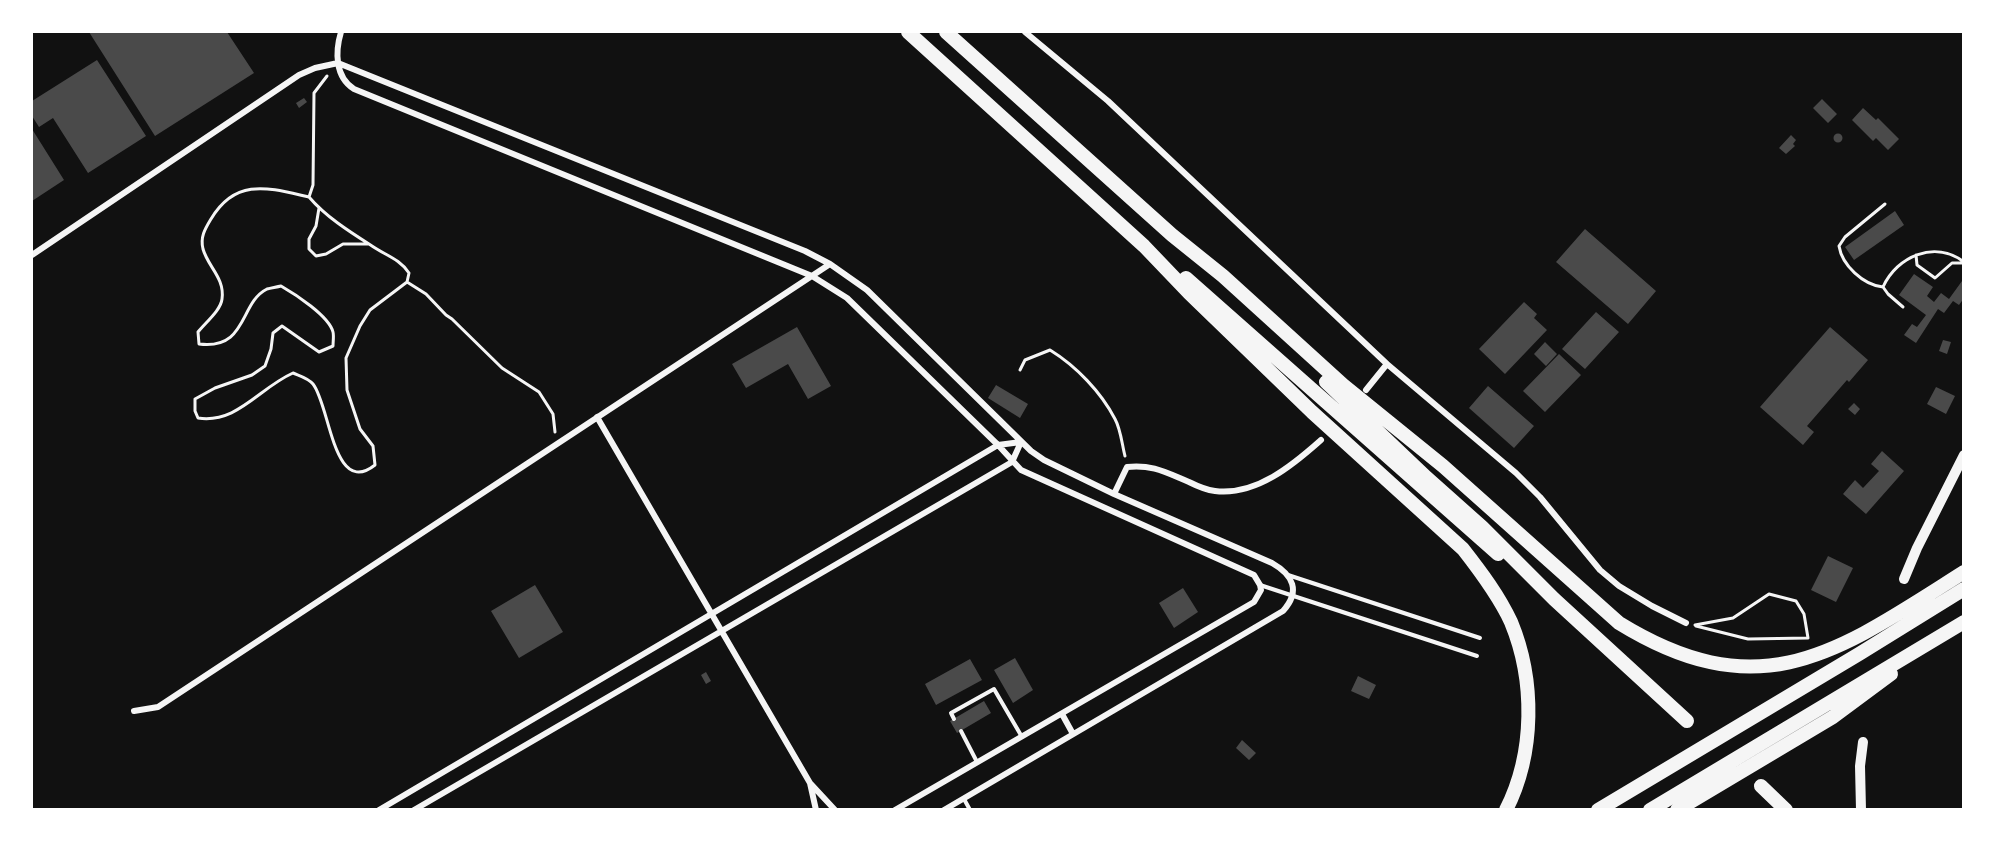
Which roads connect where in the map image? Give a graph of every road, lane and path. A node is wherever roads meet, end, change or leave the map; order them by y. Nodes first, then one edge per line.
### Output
1 (340, 32) edge
2 (908, 32) edge
3 (946, 32) edge
4 (1025, 32) edge
5 (338, 63) junction
6 (309, 198) junction
7 (1886, 204) dead end
8 (319, 208) junction
9 (1172, 235) junction
10 (369, 244) junction
11 (1144, 246) junction
12 (32, 255) edge
13 (1916, 255) junction
14 (1964, 263) edge
15 (830, 264) junction
16 (812, 276) junction
17 (407, 282) junction
18 (1883, 287) junction
19 (1904, 308) dead end
20 (1387, 364) junction
21 (1020, 370) dead end
22 (1366, 390) dead end
23 (597, 417) junction
24 (1321, 440) dead end
25 (1021, 442) junction
26 (558, 443) junction
27 (998, 445) junction
28 (1964, 456) edge
29 (1012, 462) junction
30 (1127, 467) junction
31 (1114, 494) junction
32 (1964, 572) edge
33 (1288, 574) junction
34 (1904, 579) dead end
35 (1260, 585) junction
36 (1964, 589) edge
37 (1292, 596) junction
38 (1554, 599) junction
39 (711, 615) junction
40 (1964, 622) edge
41 (1686, 623) joint
42 (1694, 625) junction
43 (720, 631) junction
44 (1480, 638) dead end
45 (1477, 656) dead end
46 (1899, 665) junction
47 (134, 711) dead end
48 (1062, 714) junction
49 (954, 718) dead end
50 (1688, 721) dead end
51 (962, 731) dead end
52 (1073, 734) junction
53 (1022, 737) junction
54 (1863, 742) dead end
55 (977, 762) junction
56 (810, 783) junction
57 (1761, 786) dead end
58 (964, 798) junction
59 (379, 810) edge
60 (414, 810) edge
61 (816, 810) edge
62 (835, 810) edge
63 (895, 810) edge
64 (944, 810) edge
65 (970, 810) edge
66 (1506, 810) edge
67 (1598, 810) edge
68 (1650, 810) edge
69 (1677, 810) edge
70 (1786, 810) edge
71 (1861, 810) edge

1 - 5 street
2 - 11 highway
3 - 9 highway
4 - 20 street
5 - 6 path
5 - 12 street
5 - 15 street
5 - 16 street
6 - 8 path
6 - 17 path
7 - 18 path
8 - 10 path
8 - 10 path
9 - 32 highway
9 - 38 highway
10 - 17 path
11 - 38 highway
11 - 66 highway
13 - 14 path
13 - 14 path
13 - 18 path
15 - 16 street
15 - 25 street
16 - 23 street
16 - 27 street
17 - 26 path
18 - 19 path
20 - 22 street
20 - 41 street
21 - 30 path
23 - 26 street
23 - 39 street
24 - 30 street
25 - 27 street
25 - 29 street
25 - 31 street
26 - 47 street
27 - 29 street
27 - 39 street
28 - 34 street
29 - 35 street
29 - 43 street
30 - 31 street
31 - 33 street
33 - 37 street
33 - 44 lane
35 - 37 lane
35 - 48 street
36 - 67 highway
37 - 45 lane
37 - 52 street
38 - 50 highway
39 - 43 street
39 - 59 street
40 - 46 highway
41 - 42 path
42 - 42 path
43 - 56 street
43 - 60 street
46 - 68 highway
46 - 69 highway
48 - 52 street
48 - 53 street
49 - 53 lane
51 - 55 lane
52 - 58 street
53 - 55 street
54 - 71 street
55 - 63 street
56 - 61 street
56 - 62 street
57 - 70 highway
58 - 64 street
58 - 65 lane

